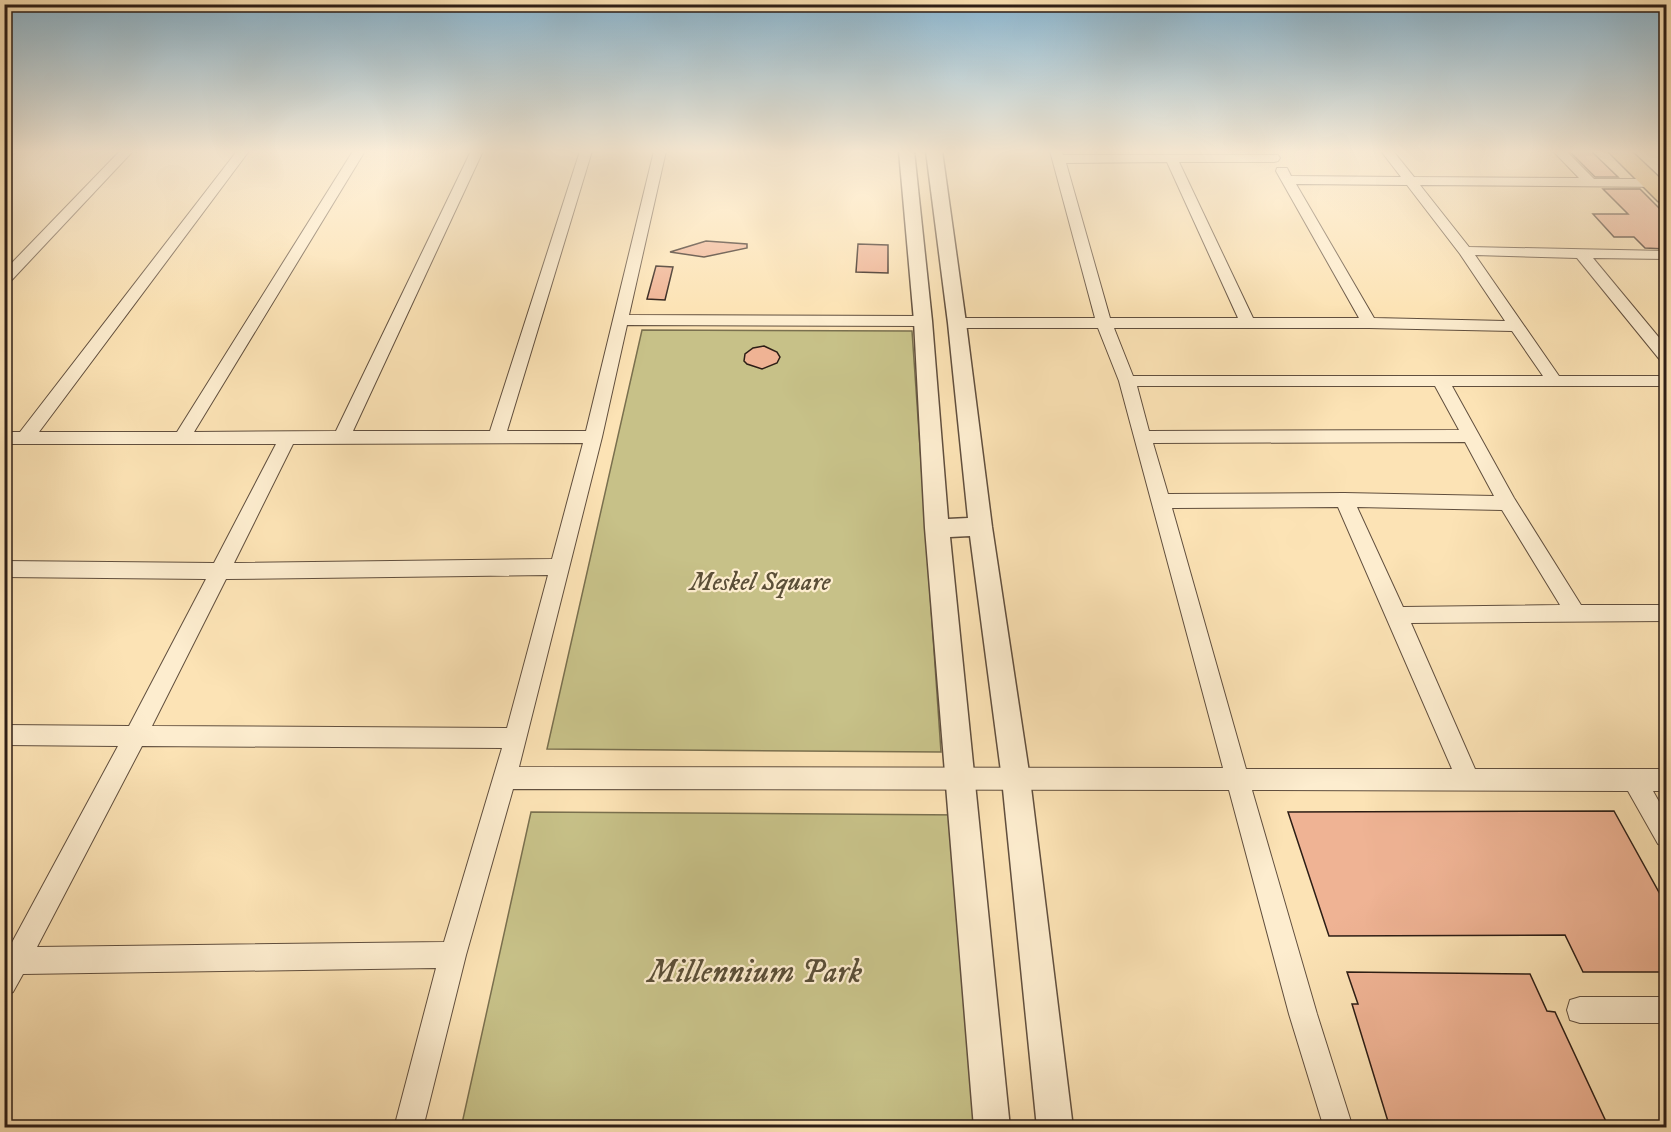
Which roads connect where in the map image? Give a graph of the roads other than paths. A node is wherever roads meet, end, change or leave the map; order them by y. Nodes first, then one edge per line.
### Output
1 (77, 204) edge
2 (203, 204) edge
3 (326, 204) edge
4 (452, 204) edge
5 (569, 204) edge
6 (647, 204) edge
7 (910, 204) edge
8 (941, 204) edge
9 (1071, 204) edge
10 (1192, 204) edge
11 (1301, 204) edge
12 (1429, 204) edge
13 (1465, 251) junction
14 (1582, 254) junction
15 (1666, 255) edge
16 (4, 280) edge
17 (620, 320) junction
18 (923, 321) junction
19 (957, 323) junction
20 (1104, 323) junction
21 (1369, 323) junction
22 (1248, 324) junction
23 (1516, 326) junction
24 (1666, 356) edge
25 (1440, 380) junction
26 (1554, 380) junction
27 (1127, 381) junction
28 (1666, 381) edge
29 (1471, 436) junction
30 (182, 437) junction
31 (288, 437) junction
32 (342, 437) junction
33 (593, 437) junction
34 (1143, 437) junction
35 (4, 438) edge
36 (25, 438) junction
37 (496, 438) junction
38 (1344, 500) junction
39 (1160, 501) junction
40 (1507, 503) junction
41 (980, 527) junction
42 (937, 528) junction
43 (560, 567) junction
44 (4, 569) edge
45 (218, 571) junction
46 (1575, 613) junction
47 (1666, 613) edge
48 (1397, 615) junction
49 (4, 735) edge
50 (136, 735) junction
51 (516, 738) junction
52 (504, 778) junction
53 (961, 779) junction
54 (1016, 779) junction
55 (1237, 780) junction
56 (1467, 780) junction
57 (1634, 780) junction
58 (1666, 780) edge
59 (1666, 836) edge
60 (453, 955) junction
61 (8, 969) edge
62 (1580, 1010) dead end
63 (1666, 1010) edge
64 (408, 1128) edge
65 (992, 1128) edge
66 (1055, 1128) edge
67 (1339, 1128) edge

1 - 16 street
2 - 36 street
3 - 30 street
4 - 32 street
5 - 37 street
6 - 17 street
7 - 18 street
8 - 19 street
9 - 20 street
10 - 22 street
11 - 21 street
12 - 13 street
13 - 14 street
13 - 23 street
14 - 15 street
14 - 24 street
17 - 18 street
17 - 33 street
18 - 19 street
18 - 42 street
19 - 20 street
19 - 41 street
20 - 22 street
20 - 27 street
21 - 22 street
21 - 23 street
23 - 26 street
25 - 26 street
25 - 27 street
25 - 29 street
26 - 28 street
27 - 34 street
29 - 34 street
29 - 40 street
30 - 31 street
30 - 36 street
31 - 32 street
31 - 45 street
32 - 37 street
33 - 37 street
33 - 43 street
34 - 39 street
35 - 36 street
38 - 39 street
38 - 40 street
38 - 48 street
39 - 55 street
40 - 46 street
41 - 42 street
41 - 54 street
42 - 53 street
43 - 45 street
43 - 51 street
44 - 45 street
45 - 50 street
46 - 47 street
46 - 48 street
48 - 56 street
49 - 50 street
50 - 51 street
50 - 61 street
51 - 52 street
52 - 53 street
52 - 60 street
53 - 54 street
53 - 65 street
54 - 55 street
54 - 66 street
55 - 56 street
55 - 67 street
56 - 57 street
57 - 58 street
57 - 59 street
60 - 61 street
60 - 64 street
62 - 63 street

